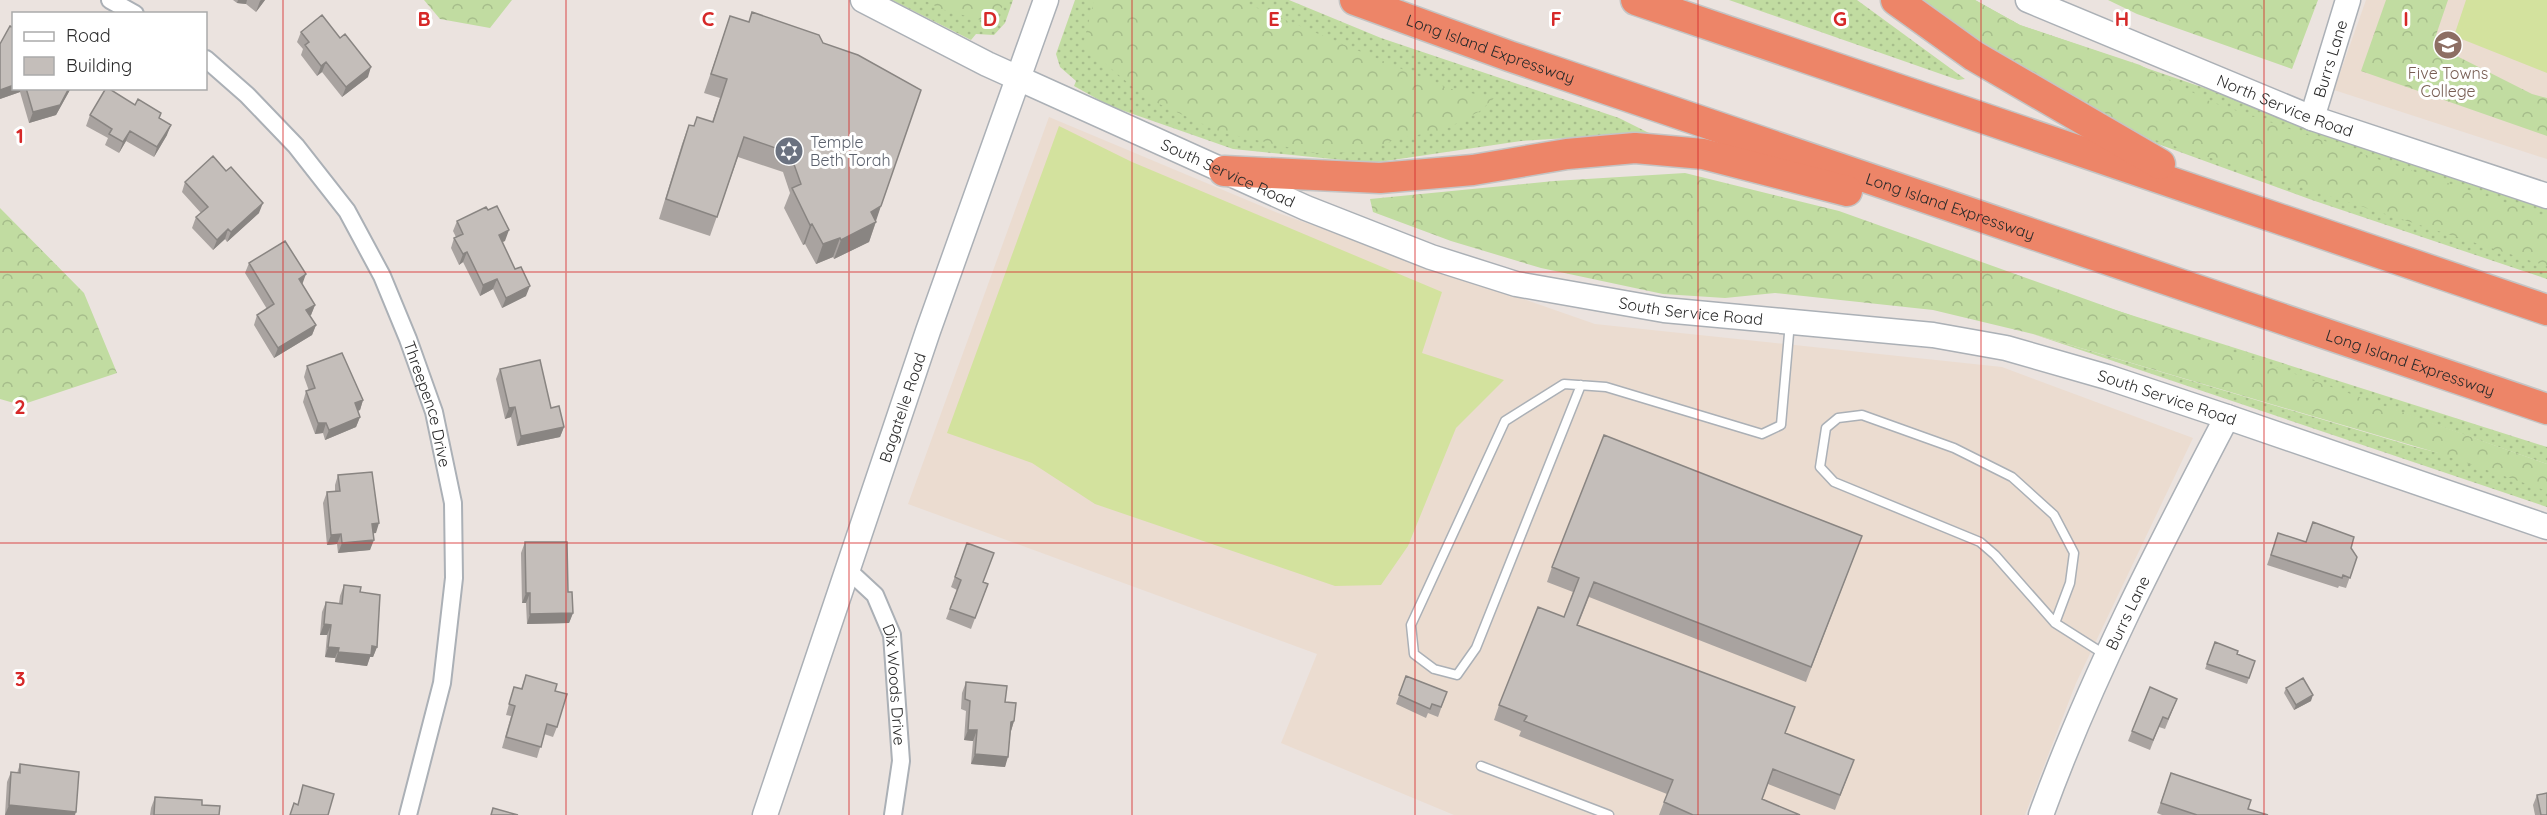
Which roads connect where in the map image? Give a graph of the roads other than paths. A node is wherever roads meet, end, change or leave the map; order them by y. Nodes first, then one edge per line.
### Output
1 (110, 0) edge
2 (863, 0) edge
3 (1046, 0) edge
4 (1355, 0) edge
5 (1636, 0) edge
6 (1896, 0) edge
7 (2028, 0) edge
8 (2348, 0) edge
9 (131, 12) edge
10 (207, 60) edge
11 (1019, 79) junction
12 (2312, 118) junction
13 (1224, 171) junction
14 (2547, 196) edge
15 (2222, 199) junction
16 (2192, 289) junction
17 (2547, 309) edge
18 (1790, 322) junction
19 (1581, 385) junction
20 (2547, 409) edge
21 (2227, 417) junction
22 (2547, 527) edge
23 (848, 570) junction
24 (2055, 623) junction
25 (2107, 656) junction
26 (1481, 766) dead end
27 (408, 815) edge
28 (765, 815) edge
29 (893, 815) edge
30 (1610, 815) edge
31 (2041, 815) edge

1 - 9 street
2 - 11 main road, South Service Road
3 - 11 main road, Bagatelle Road
4 - 16 highway, Long Island Expressway
5 - 15 highway
6 - 15 highway
7 - 12 main road, North Service Road
8 - 12 main road, Burrs Lane
10 - 27 street, Threepence Drive
11 - 13 main road, South Service Road
11 - 23 main road, Bagatelle Road
12 - 14 main road, North Service Road
13 - 16 highway
13 - 18 main road, South Service Road
15 - 17 highway
16 - 20 highway, Long Island Expressway
18 - 19 lane
18 - 21 main road, South Service Road
19 - 19 lane
21 - 22 main road, South Service Road
21 - 25 main road, Burrs Lane
23 - 28 main road, Bagatelle Road
23 - 29 street, Dix Woods Drive
24 - 24 lane
24 - 25 lane
25 - 31 main road, Burrs Lane
26 - 30 lane

